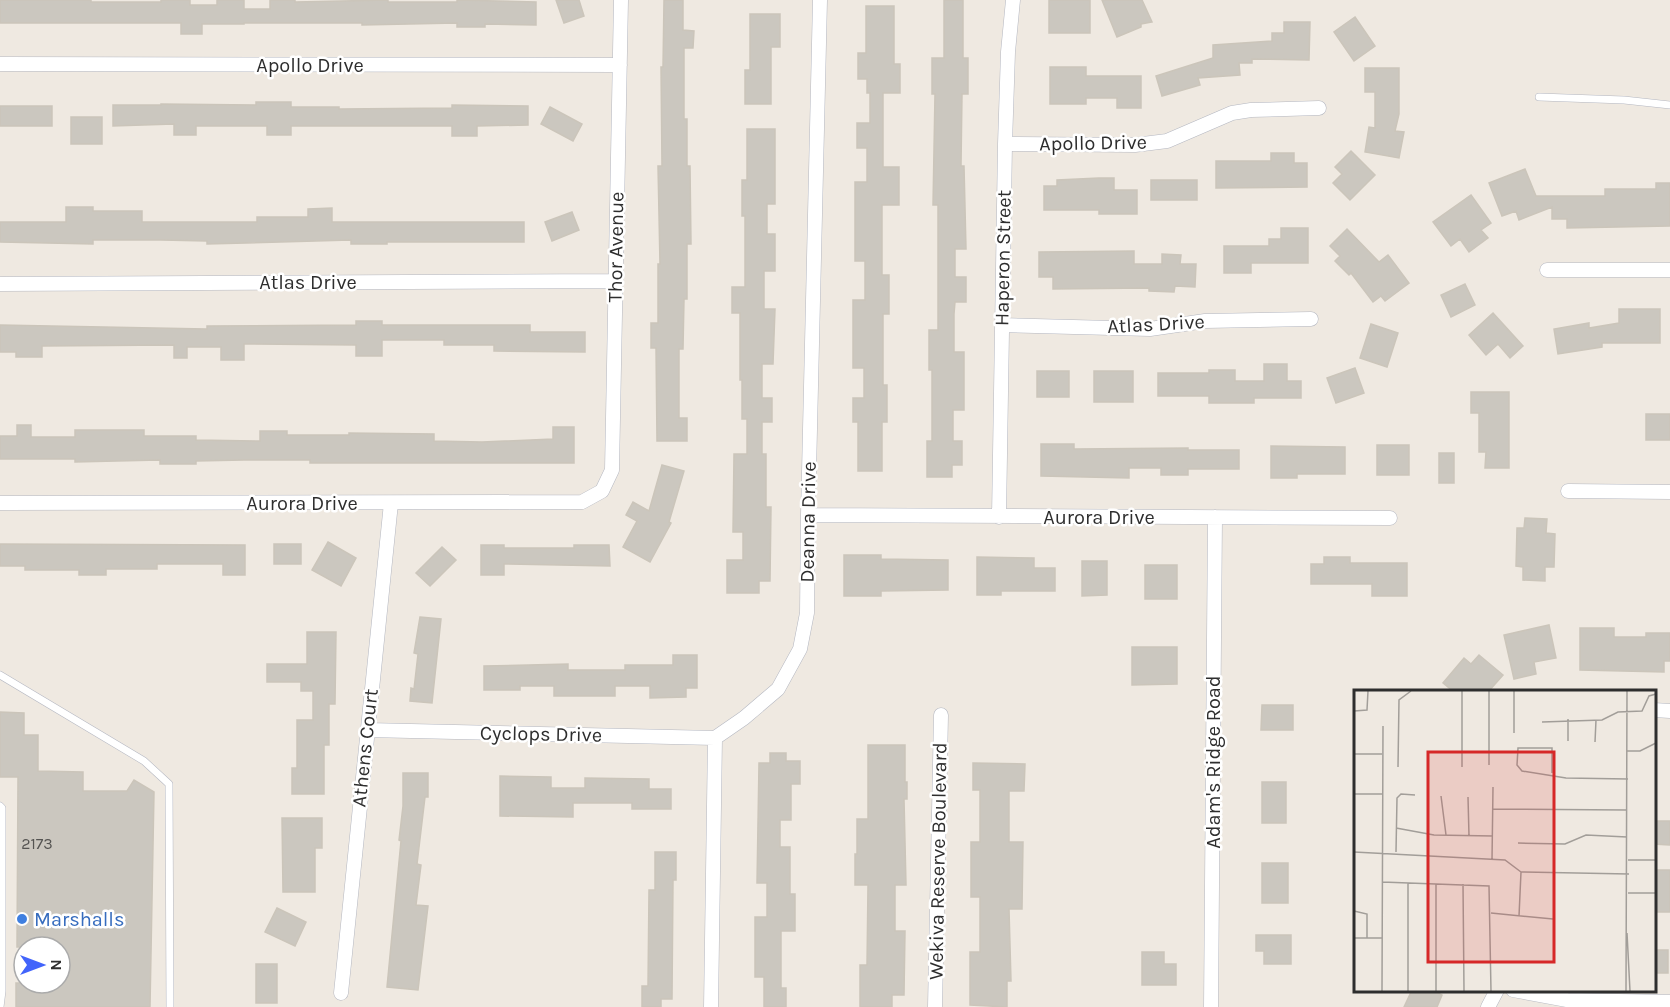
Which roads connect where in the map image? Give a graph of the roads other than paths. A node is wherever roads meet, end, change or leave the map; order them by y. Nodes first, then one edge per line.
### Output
1 (621, 0) edge
2 (820, 0) edge
3 (1013, 0) edge
4 (0, 64) edge
5 (620, 65) junction
6 (1539, 97) dead end
7 (1670, 105) edge
8 (1319, 108) dead end
9 (1005, 144) junction
10 (1547, 270) dead end
11 (1670, 270) edge
12 (616, 281) junction
13 (0, 284) edge
14 (1311, 319) dead end
15 (1002, 326) junction
16 (602, 491) joint
17 (1568, 491) dead end
18 (1670, 492) edge
19 (0, 503) edge
20 (391, 503) junction
21 (808, 514) junction
22 (999, 517) junction
23 (1215, 517) junction
24 (1390, 518) dead end
25 (0, 675) edge
26 (1655, 710) edge
27 (1670, 711) edge
28 (941, 715) dead end
29 (367, 730) junction
30 (715, 738) junction
31 (0, 806) edge
32 (1496, 992) edge
33 (1524, 992) edge
34 (341, 993) dead end
35 (1670, 1002) edge
36 (0, 1007) edge
37 (170, 1007) edge
38 (711, 1007) edge
39 (935, 1007) edge
40 (1211, 1007) edge
41 (1488, 1007) edge

1 - 5 street, Thor Avenue
2 - 21 street, Deanna Drive
3 - 9 street, Haperon Street
4 - 5 street, Apollo Drive
5 - 12 street, Thor Avenue
6 - 7 lane
8 - 9 street, Apollo Drive
9 - 15 street, Haperon Street
10 - 11 street
12 - 13 street, Atlas Drive
12 - 16 street, Thor Avenue
14 - 15 street, Atlas Drive
15 - 22 street, Haperon Street
16 - 20 street, Aurora Drive
17 - 18 street
19 - 20 street, Aurora Drive
20 - 29 street, Athens Court
21 - 22 street, Aurora Drive
21 - 30 street, Deanna Drive
22 - 23 street, Aurora Drive
23 - 24 street, Aurora Drive
23 - 40 street, Adam's Ridge Road
25 - 37 lane
26 - 27 street
28 - 39 street, Wekiva Reserve Boulevard
29 - 30 street, Cyclops Drive
29 - 34 street, Athens Court
30 - 38 street
31 - 36 lane
32 - 41 street
33 - 35 street

